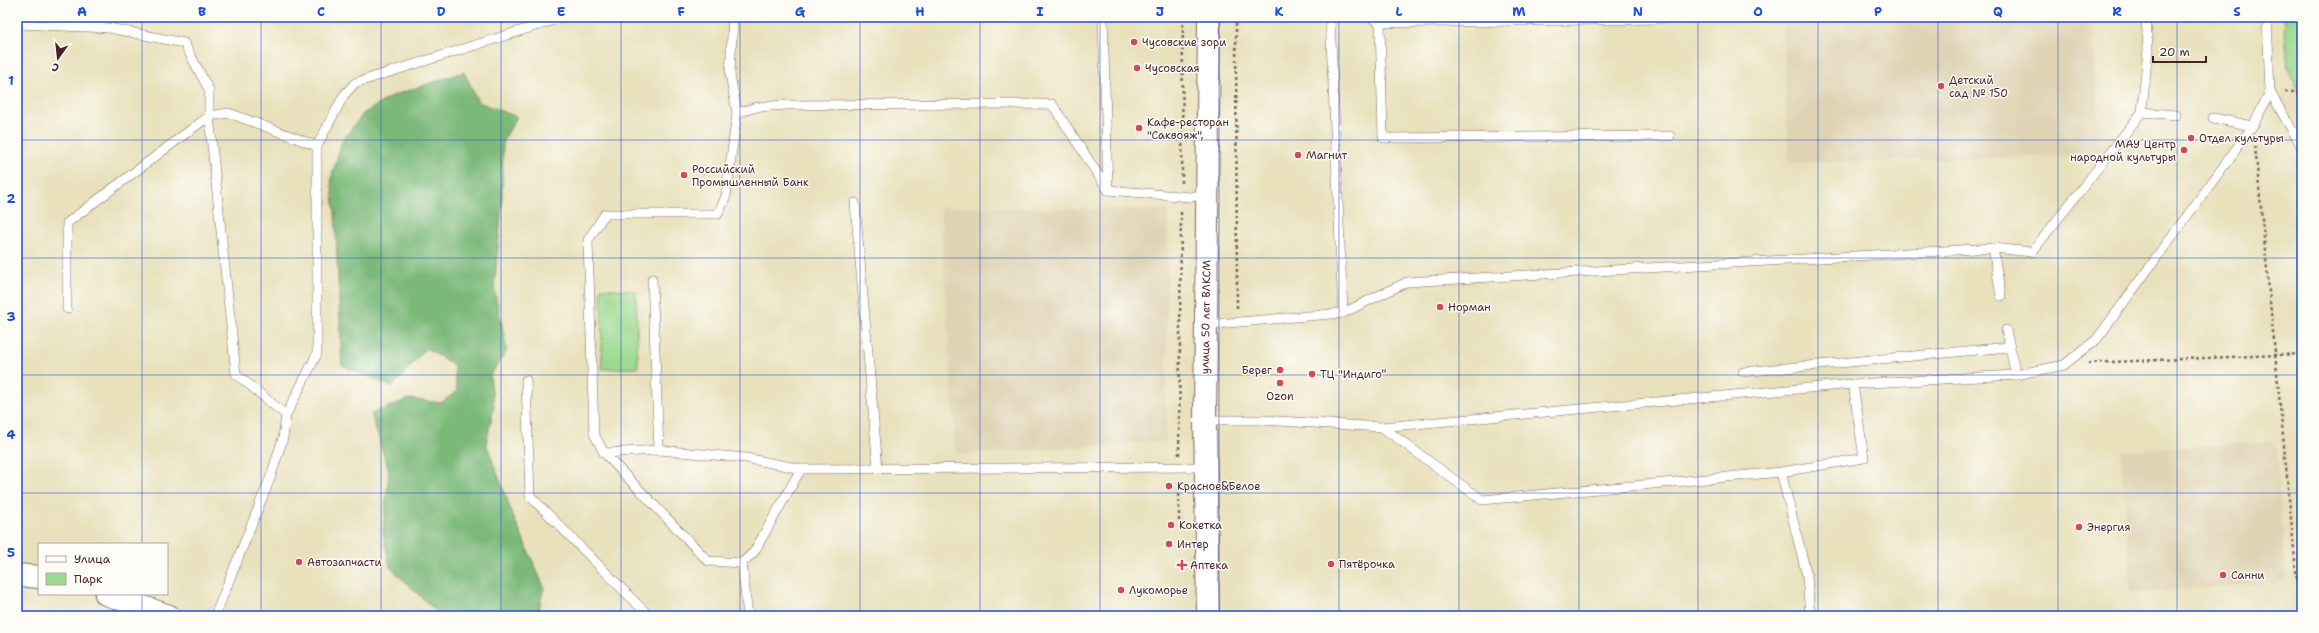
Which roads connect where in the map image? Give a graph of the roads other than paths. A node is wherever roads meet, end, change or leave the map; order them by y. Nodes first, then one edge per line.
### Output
1 (564, 17) edge
2 (733, 17) edge
3 (1103, 17) edge
4 (1209, 17) edge
5 (1330, 17) edge
6 (1370, 17) edge
7 (2146, 17) edge
8 (2267, 17) edge
9 (1662, 19) dead end
10 (1380, 23) junction
11 (17, 24) edge
12 (2270, 92) junction
13 (2142, 112) junction
14 (737, 113) junction
15 (2176, 115) dead end
16 (209, 116) junction
17 (2213, 118) dead end
18 (2253, 126) junction
19 (1670, 136) dead end
20 (318, 146) junction
21 (2302, 147) edge
22 (1108, 190) junction
23 (1208, 194) junction
24 (854, 203) dead end
25 (1993, 248) junction
26 (652, 279) dead end
27 (2001, 296) dead end
28 (67, 309) dead end
29 (1343, 313) junction
30 (1205, 325) junction
31 (2006, 330) dead end
32 (2009, 348) junction
33 (1743, 372) dead end
34 (2016, 375) junction
35 (526, 380) dead end
36 (1853, 384) junction
37 (286, 415) junction
38 (1205, 420) junction
39 (1382, 427) junction
40 (659, 450) junction
41 (604, 452) junction
42 (1206, 467) junction
43 (801, 469) junction
44 (878, 470) junction
45 (1781, 472) junction
46 (742, 563) junction
47 (17, 575) edge
48 (38, 577) edge
49 (109, 595) edge
50 (168, 616) edge
51 (215, 616) edge
52 (649, 616) edge
53 (748, 616) edge
54 (1208, 616) edge
55 (1810, 616) edge

1 - 20 lane
2 - 14 lane
3 - 22 lane
4 - 23 street, улица 50 лет ВЛКСМ
5 - 29 lane
6 - 10 lane
7 - 13 lane
8 - 12 lane
9 - 10 lane
10 - 19 lane
11 - 16 lane
12 - 18 lane
12 - 21 lane
13 - 15 lane
13 - 25 lane
14 - 22 lane
14 - 41 lane
16 - 20 lane
16 - 28 lane
16 - 37 lane
17 - 18 lane
18 - 34 lane
20 - 37 lane
22 - 23 lane
23 - 30 street, улица 50 лет ВЛКСМ
24 - 44 lane
25 - 27 lane
25 - 29 lane
26 - 40 lane
29 - 30 lane
30 - 38 street, улица 50 лет ВЛКСМ
31 - 32 lane
32 - 33 lane
32 - 34 lane
34 - 36 lane
35 - 52 lane
36 - 39 lane
36 - 45 lane
37 - 51 lane
38 - 39 lane
38 - 42 street, улица 50 лет ВЛКСМ
39 - 45 lane
40 - 41 lane
40 - 43 lane
41 - 46 lane
42 - 44 lane
42 - 54 street, улица 50 лет ВЛКСМ
43 - 44 lane
43 - 46 lane
45 - 55 lane
46 - 53 lane
47 - 48 street
49 - 50 street

